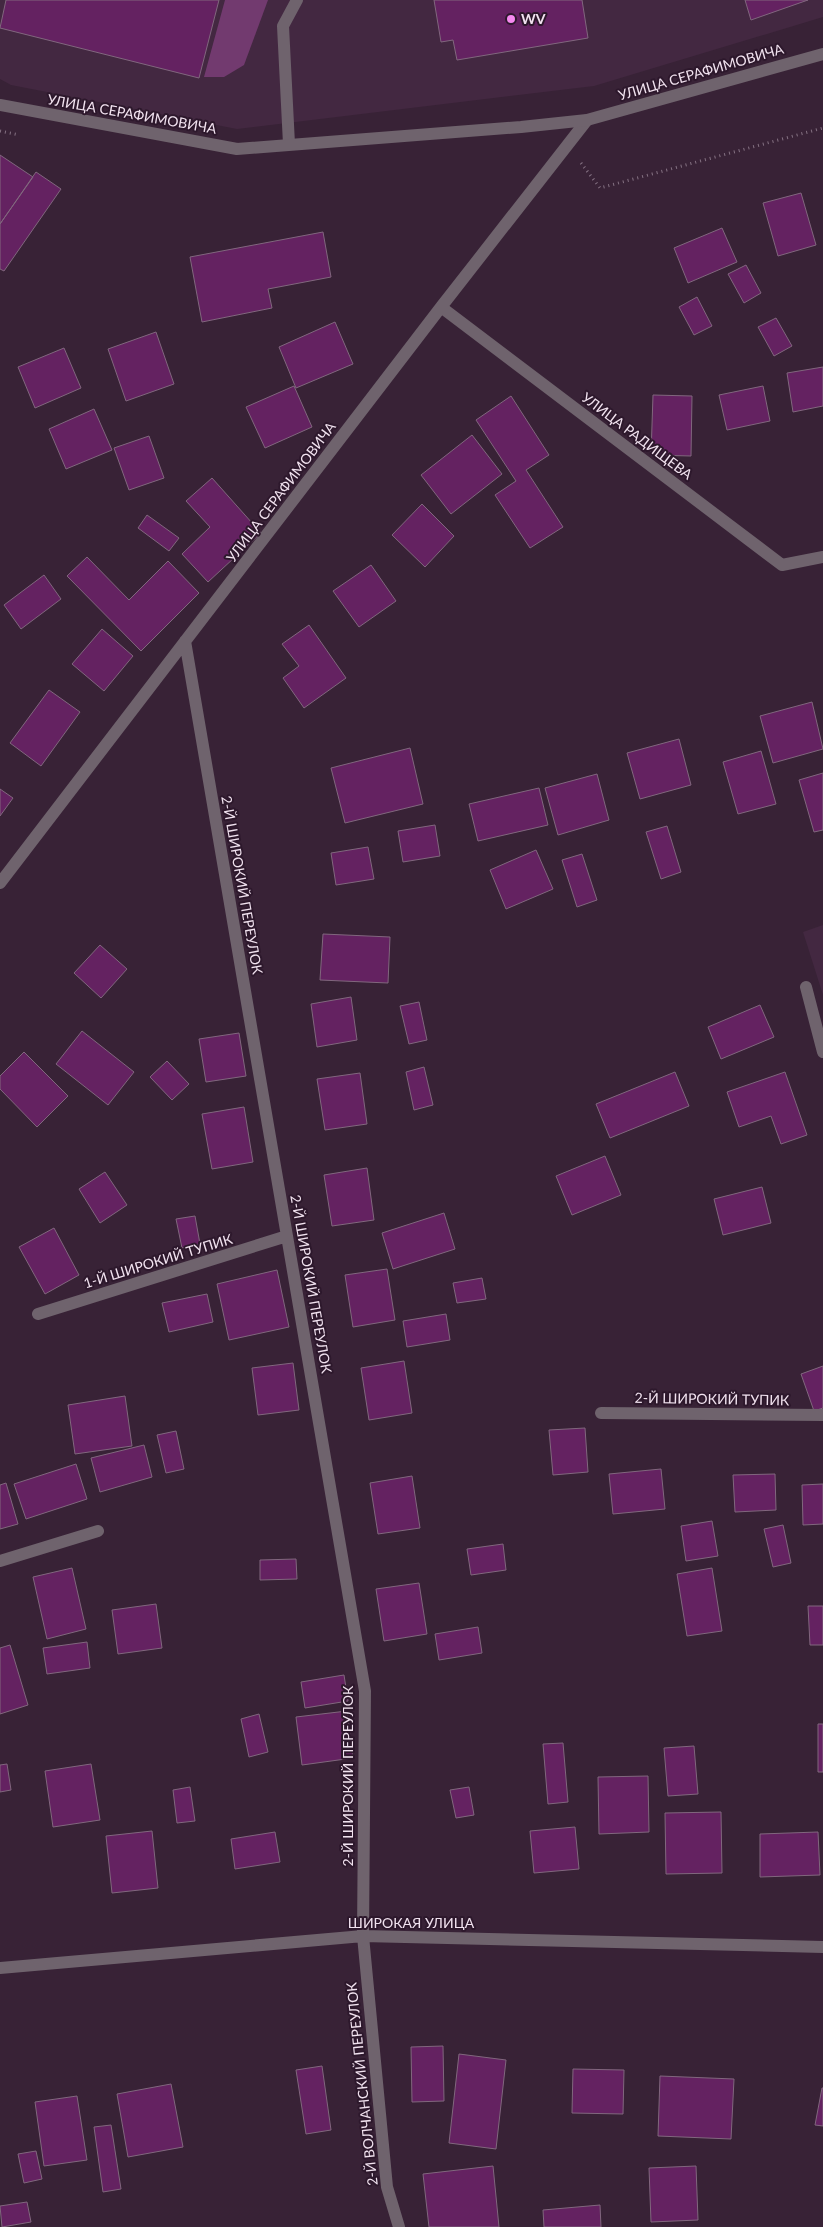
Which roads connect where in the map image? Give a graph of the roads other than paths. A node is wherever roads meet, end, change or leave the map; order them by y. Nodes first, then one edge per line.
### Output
1 (298, 0) edge
2 (823, 54) edge
3 (0, 105) edge
4 (587, 120) junction
5 (289, 144) junction
6 (441, 307) junction
7 (823, 557) edge
8 (185, 641) junction
9 (0, 883) edge
10 (806, 987) dead end
11 (823, 1052) edge
12 (287, 1236) junction
13 (38, 1314) dead end
14 (602, 1413) dead end
15 (823, 1415) edge
16 (98, 1531) dead end
17 (0, 1561) edge
18 (363, 1936) junction
19 (823, 1947) edge
20 (0, 1968) edge
21 (399, 2227) edge

1 - 5 street
2 - 4 street, УЛИЦА СЕРАФИМОВИЧА
3 - 5 street, УЛИЦА СЕРАФИМОВИЧА
4 - 5 street, УЛИЦА СЕРАФИМОВИЧА
4 - 6 street, УЛИЦА СЕРАФИМОВИЧА
6 - 7 street, УЛИЦА РАДИЩЕВА
6 - 8 street, УЛИЦА СЕРАФИМОВИЧА
8 - 9 street, УЛИЦА СЕРАФИМОВИЧА
8 - 12 street, 2-Й ШИРОКИЙ ПЕРЕУЛОК
10 - 11 street
12 - 13 street, 1-Й ШИРОКИЙ ТУПИК
12 - 18 street, 2-Й ШИРОКИЙ ПЕРЕУЛОК
14 - 15 street, 2-Й ШИРОКИЙ ТУПИК
16 - 17 street
18 - 19 street, ШИРОКАЯ УЛИЦА
18 - 20 street, ШИРОКАЯ УЛИЦА
18 - 21 street, 2-Й ВОЛЧАНСКИЙ ПЕРЕУЛОК

